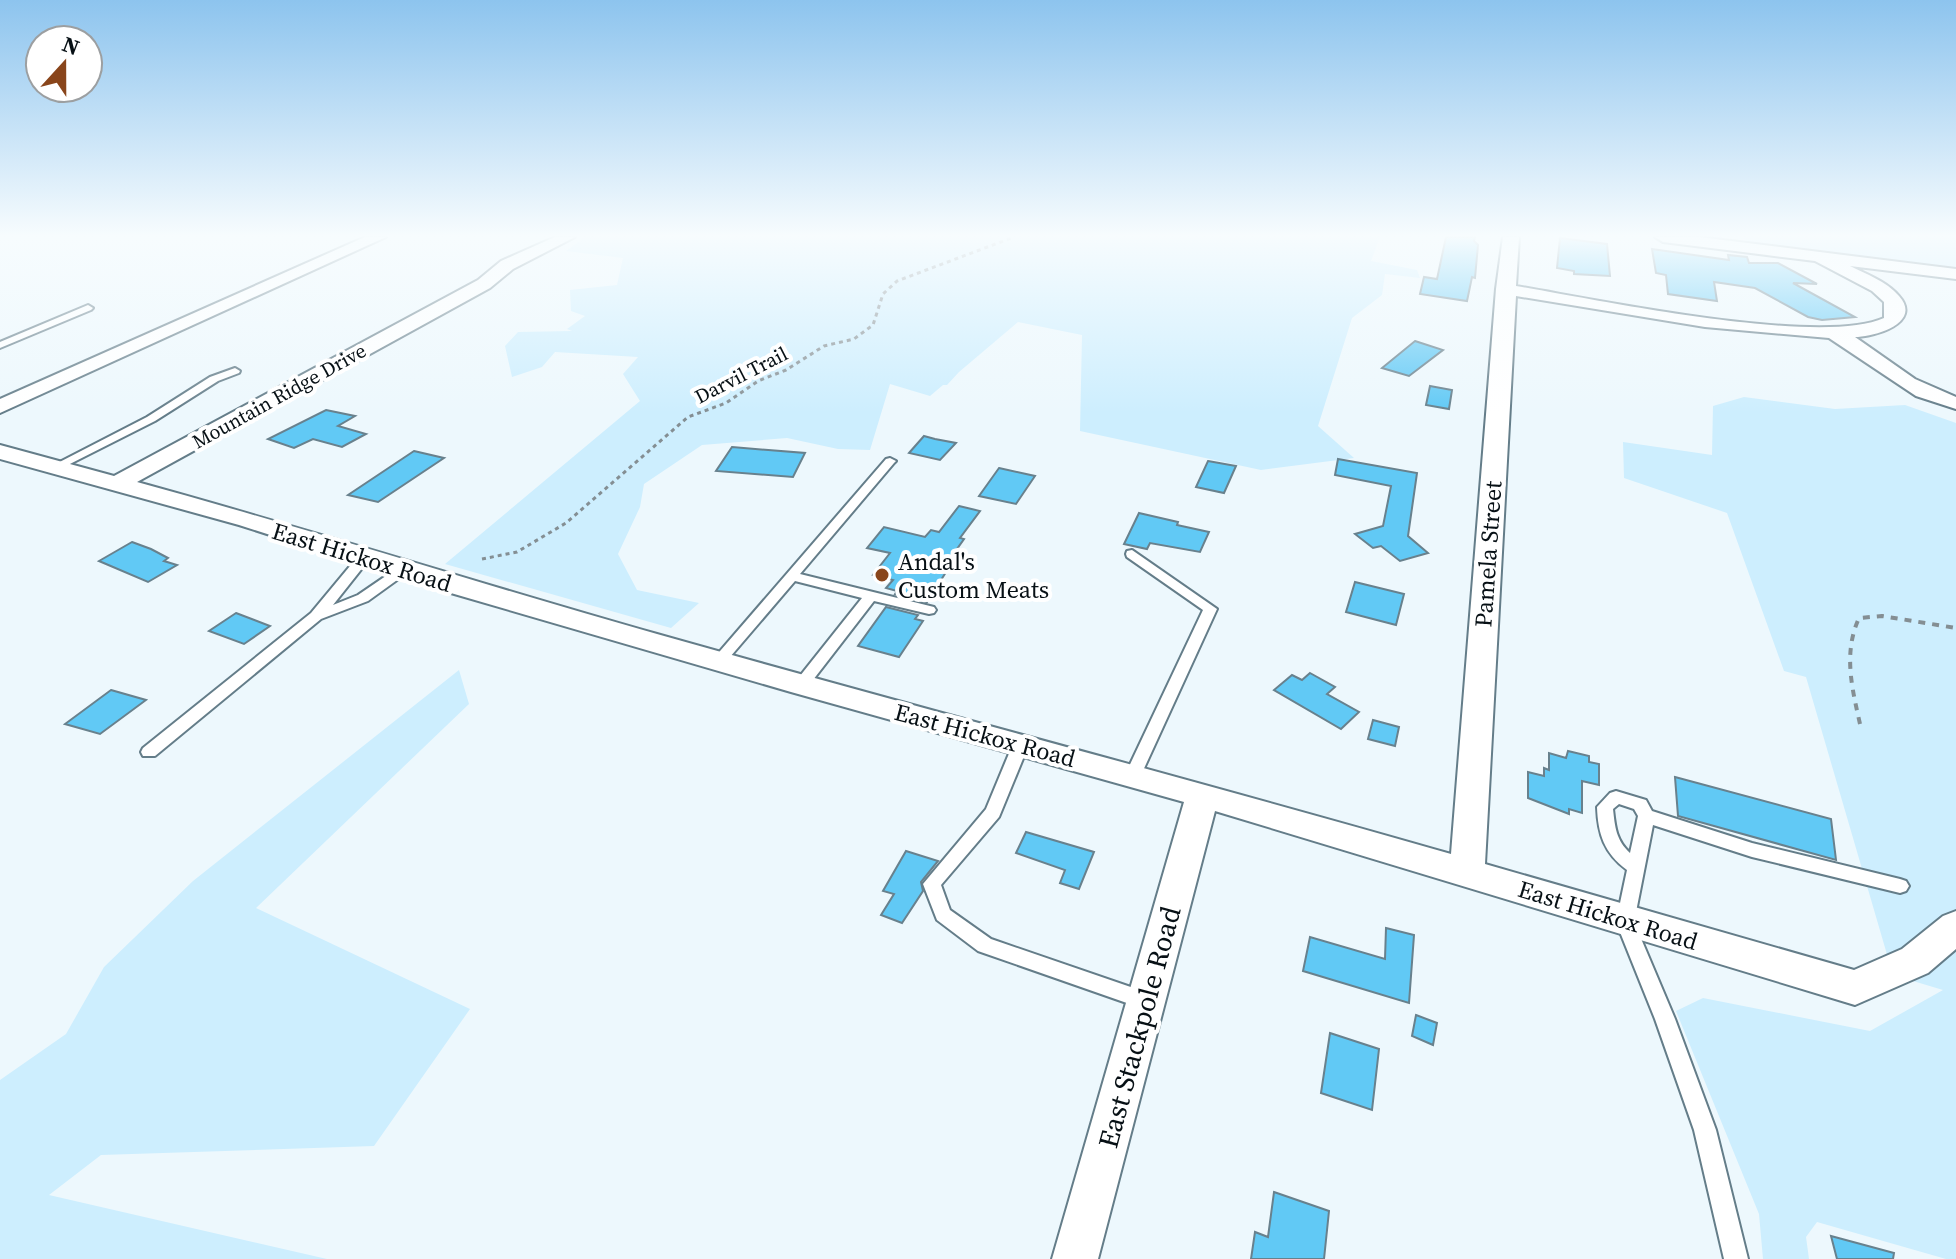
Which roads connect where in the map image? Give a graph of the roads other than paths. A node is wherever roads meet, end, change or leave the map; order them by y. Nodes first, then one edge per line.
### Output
1 (247, 296) edge
2 (462, 296) edge
3 (1505, 296) edge
4 (1549, 296) edge
5 (1888, 296) edge
6 (88, 308) dead end
7 (1834, 333) junction
8 (0, 345) edge
9 (235, 371) dead end
10 (1956, 403) edge
11 (0, 407) edge
12 (0, 452) edge
13 (890, 461) dead end
14 (54, 468) junction
15 (115, 485) junction
16 (1132, 554) dead end
17 (365, 557) junction
18 (404, 570) junction
19 (791, 576) junction
20 (871, 596) junction
21 (929, 610) dead end
22 (316, 616) junction
23 (719, 661) junction
24 (801, 685) junction
25 (1021, 744) junction
26 (149, 752) dead end
27 (1133, 775) junction
28 (1203, 795) junction
29 (1646, 816) junction
30 (1636, 867) junction
31 (1467, 872) junction
32 (1900, 886) dead end
33 (1625, 922) junction
34 (1956, 927) edge
35 (1146, 1001) junction
36 (1075, 1259) edge
37 (1736, 1259) edge

1 - 11 street
2 - 15 street, Mountain Ridge Drive
3 - 31 street, Pamela Street
4 - 7 street
5 - 7 street
6 - 8 lane
7 - 10 street
9 - 14 lane
12 - 14 street, East Hickox Road
13 - 19 lane
14 - 15 street, East Hickox Road
15 - 17 street, East Hickox Road
16 - 27 lane
17 - 18 street, East Hickox Road
17 - 22 lane
18 - 22 lane
18 - 23 street, East Hickox Road
19 - 20 lane
19 - 23 lane
20 - 21 lane
20 - 24 lane
22 - 26 lane
23 - 24 street, East Hickox Road
24 - 25 street, East Hickox Road
25 - 27 street, East Hickox Road
25 - 35 lane
27 - 28 street, East Hickox Road
28 - 31 street, East Hickox Road
28 - 35 street, East Stackpole Road
29 - 30 lane
29 - 30 lane
29 - 32 lane
30 - 33 lane
31 - 33 street, East Hickox Road
33 - 34 street, East Hickox Road
33 - 37 lane
35 - 36 street, East Stackpole Road

